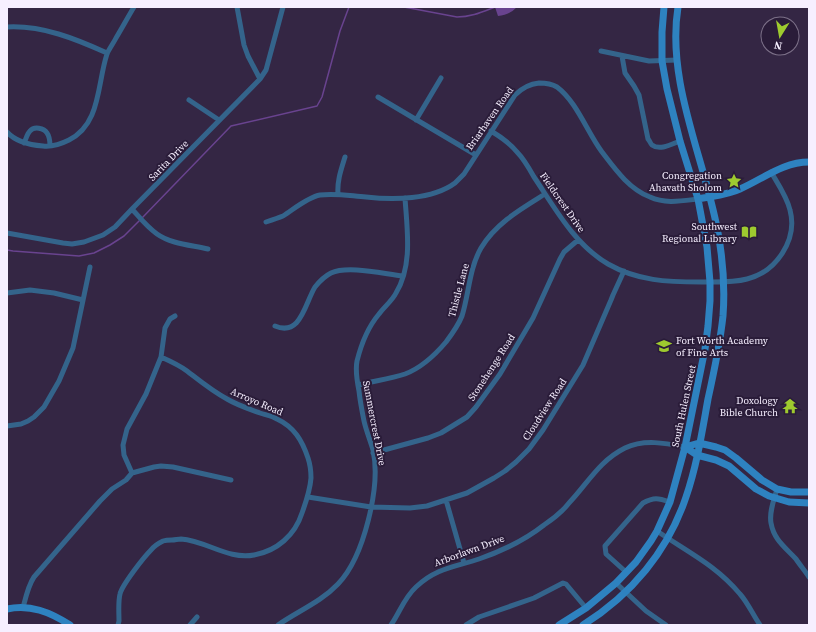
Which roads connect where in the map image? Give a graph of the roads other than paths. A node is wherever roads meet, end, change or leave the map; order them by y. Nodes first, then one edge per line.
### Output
1 (134, 7) edge
2 (236, 7) edge
3 (283, 7) edge
4 (664, 7) edge
5 (678, 7) edge
6 (7, 27) edge
7 (601, 51) dead end
8 (107, 53) junction
9 (622, 56) junction
10 (677, 60) junction
11 (662, 61) junction
12 (260, 78) junction
13 (441, 78) dead end
14 (378, 97) dead end
15 (189, 100) dead end
16 (219, 120) junction
17 (416, 120) junction
18 (491, 131) junction
19 (7, 134) edge
20 (680, 141) junction
21 (24, 143) junction
22 (50, 146) junction
23 (476, 155) junction
24 (345, 157) dead end
25 (809, 162) edge
26 (771, 172) junction
27 (338, 194) junction
28 (545, 194) junction
29 (709, 196) junction
30 (406, 198) junction
31 (698, 199) junction
32 (132, 209) junction
33 (266, 222) dead end
34 (7, 233) edge
35 (578, 240) junction
36 (208, 249) dead end
37 (90, 267) dead end
38 (624, 271) junction
39 (403, 276) junction
40 (723, 281) junction
41 (710, 282) junction
42 (7, 293) edge
43 (84, 300) junction
44 (175, 316) dead end
45 (275, 326) dead end
46 (161, 357) junction
47 (358, 385) junction
48 (7, 426) edge
49 (700, 443) junction
50 (685, 447) junction
51 (373, 452) junction
52 (697, 455) junction
53 (132, 473) junction
54 (231, 480) dead end
55 (777, 489) junction
56 (809, 492) edge
57 (308, 497) junction
58 (774, 499) junction
59 (446, 500) junction
60 (670, 502) junction
61 (809, 502) edge
62 (371, 507) junction
63 (657, 530) junction
64 (667, 538) junction
65 (464, 563) junction
66 (626, 572) junction
67 (809, 577) edge
68 (616, 583) junction
69 (625, 592) junction
70 (23, 608) junction
71 (586, 608) junction
72 (7, 609) edge
73 (197, 617) dead end
74 (70, 625) edge
75 (118, 625) edge
76 (190, 625) edge
77 (278, 625) edge
78 (391, 625) edge
79 (466, 625) edge
80 (559, 625) edge
81 (583, 625) edge
82 (666, 625) edge
83 (760, 625) edge

1 - 8 street
2 - 12 street
3 - 12 street, Sarita Drive
4 - 11 main road, South Hulen Street
5 - 10 main road
6 - 8 street
7 - 9 street
8 - 22 street
9 - 11 street
9 - 20 street
10 - 11 street
10 - 29 main road
11 - 20 main road, South Hulen Street
12 - 16 street, Sarita Drive
13 - 17 street
14 - 17 street
15 - 16 street
16 - 32 street, Sarita Drive
17 - 23 street
18 - 23 street, Briarhaven Road
18 - 28 street, Fieldcrest Drive
18 - 31 street, Briarhaven Road
19 - 21 street
20 - 31 main road, South Hulen Street
21 - 22 street
21 - 22 street
23 - 30 street, Briarhaven Road
24 - 27 street
25 - 26 main road, Briarhaven Road
26 - 29 main road, Briarhaven Road
26 - 40 street, Fieldcrest Drive
27 - 30 street, Briarhaven Road
27 - 33 street, Briarhaven Road
28 - 35 street, Fieldcrest Drive
28 - 47 street, Thistle Lane
29 - 31 main road, Briarhaven Road
29 - 40 main road
30 - 39 street, Summercrest Drive
31 - 41 main road, South Hulen Street
32 - 34 street, Sarita Drive
32 - 36 street
35 - 38 street, Fieldcrest Drive
35 - 51 street, Stonehenge Road
37 - 43 street
38 - 41 street, Fieldcrest Drive
38 - 59 street, Cloudview Road
39 - 45 street
39 - 47 street, Summercrest Drive
40 - 41 street, Fieldcrest Drive
40 - 49 main road
41 - 50 main road, South Hulen Street
42 - 43 street
43 - 48 street
44 - 46 street
46 - 53 street
46 - 57 street, Arroyo Road
47 - 51 street, Summercrest Drive
49 - 50 main road, Arborlawn Drive
49 - 52 main road
49 - 55 main road
50 - 52 main road, Arborlawn Drive
50 - 60 main road, South Hulen Street
50 - 65 street, Arborlawn Drive
51 - 62 street, Summercrest Drive
52 - 58 main road, Arborlawn Drive
52 - 64 main road
53 - 54 street
53 - 70 street
55 - 56 main road
55 - 58 street
57 - 62 street, Cloudview Road
57 - 75 street, Arroyo Road
58 - 61 main road, Arborlawn Drive
58 - 67 street
59 - 62 street, Cloudview Road
59 - 65 street
60 - 63 main road, South Hulen Street
60 - 66 street
62 - 77 street, Summercrest Drive
63 - 64 street
63 - 66 main road, South Hulen Street
64 - 69 main road
64 - 83 street
65 - 78 street, Arborlawn Drive
66 - 68 main road, South Hulen Street
68 - 69 street
68 - 71 main road, South Hulen Street
69 - 81 main road
69 - 82 street
70 - 72 main road
70 - 74 main road
71 - 79 street
71 - 80 main road, South Hulen Street
73 - 76 street

